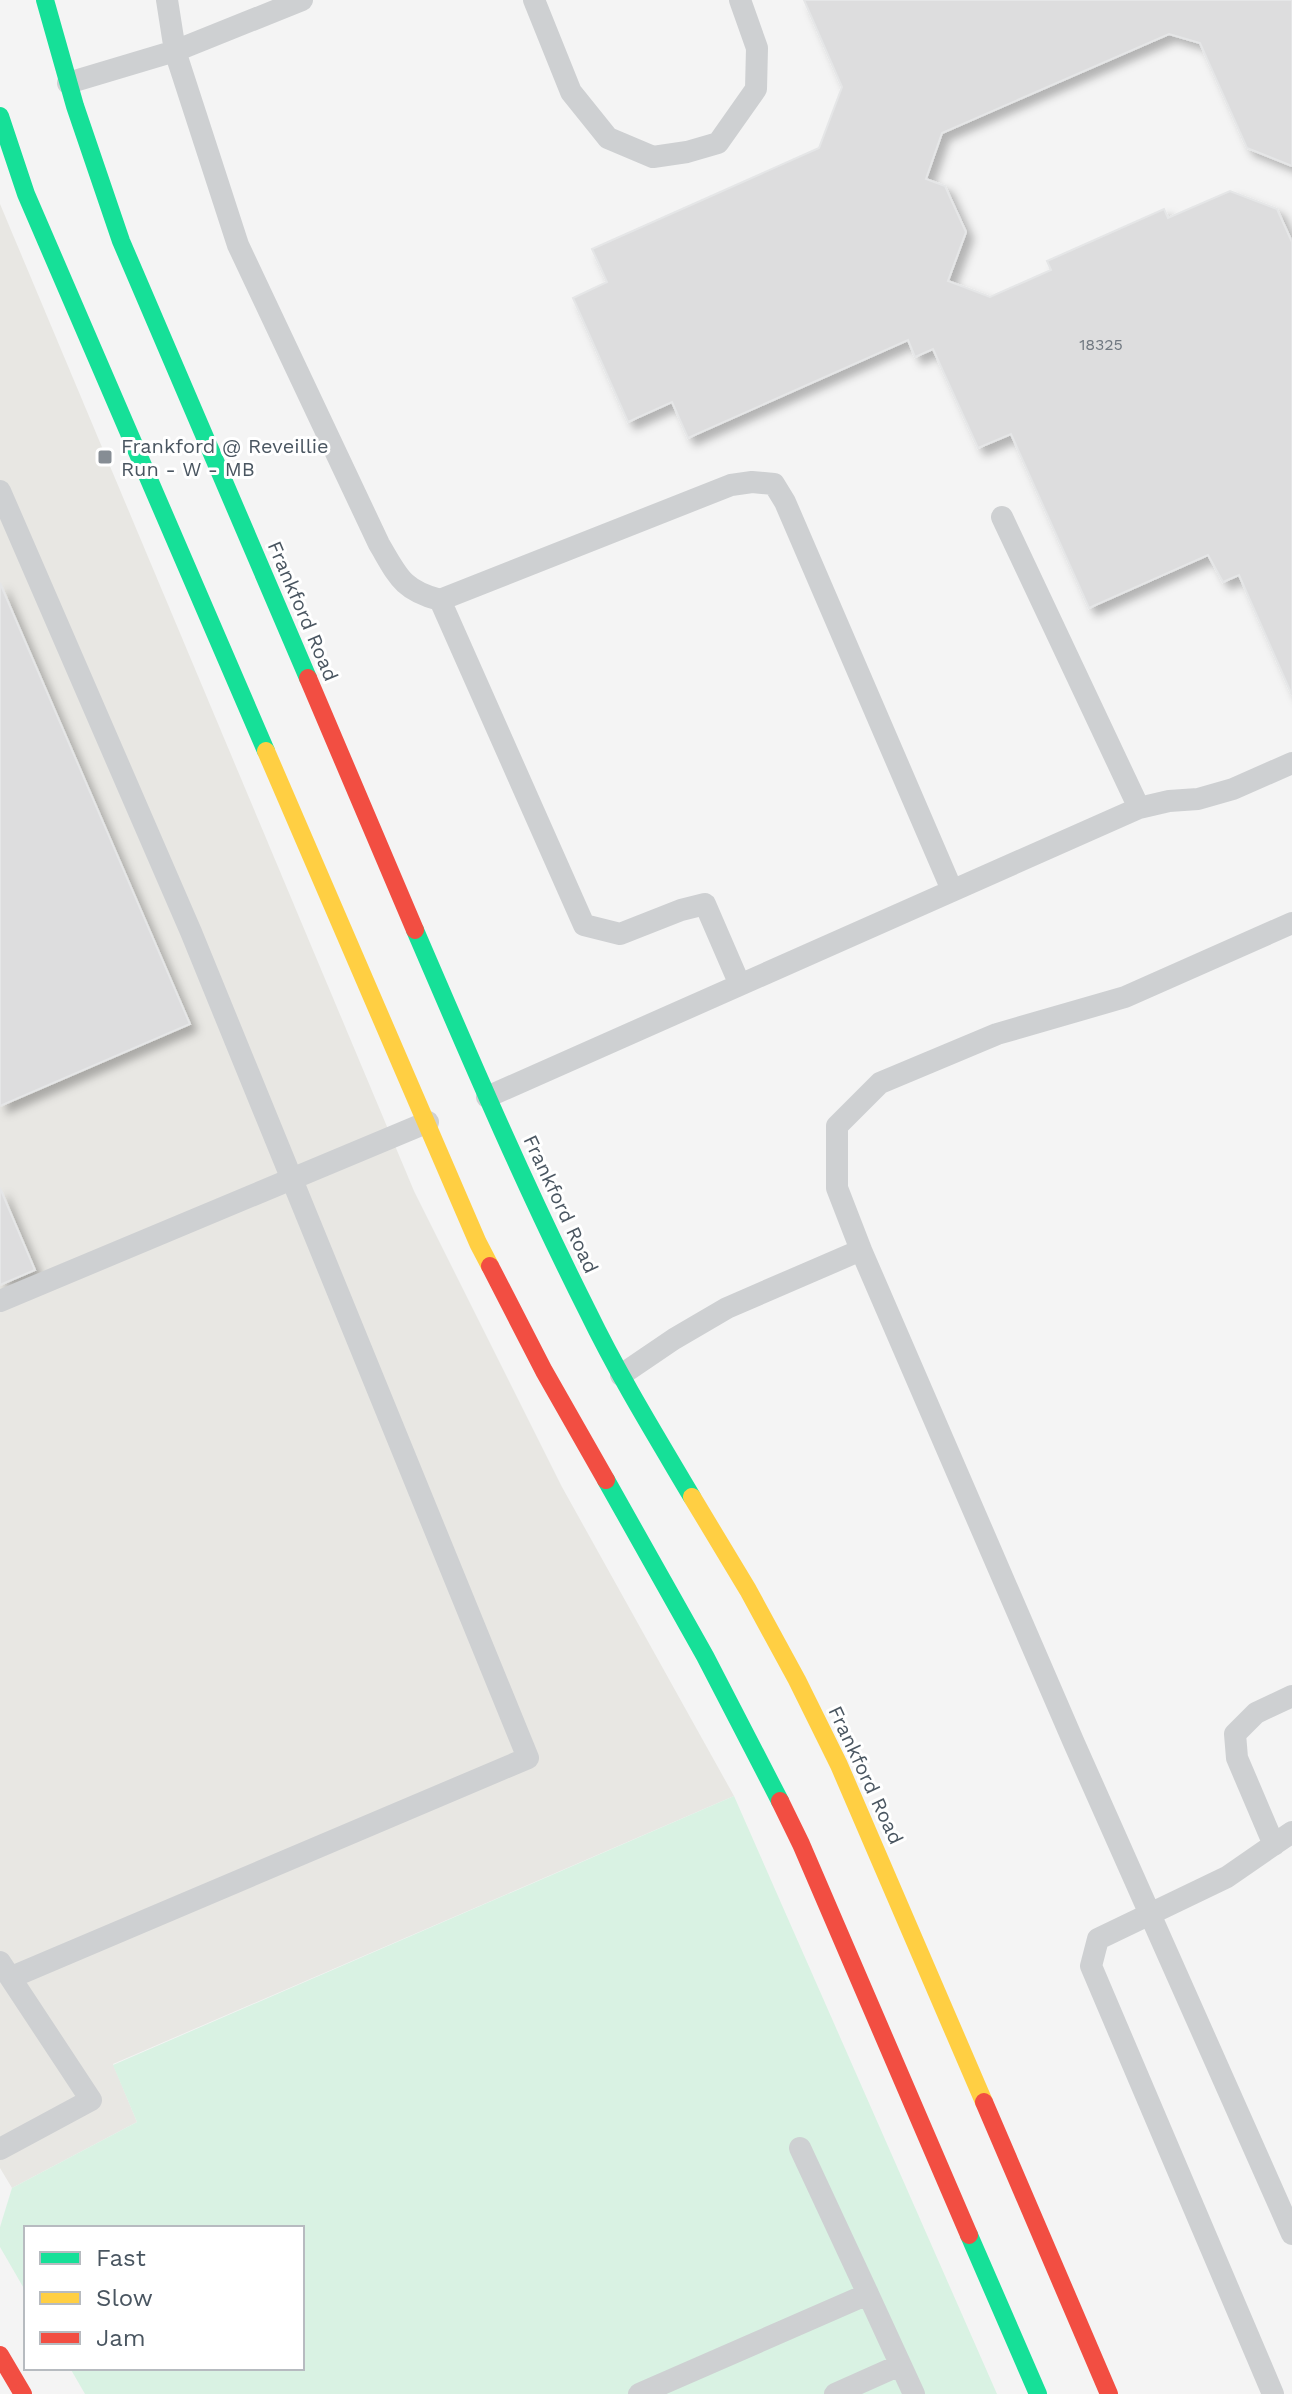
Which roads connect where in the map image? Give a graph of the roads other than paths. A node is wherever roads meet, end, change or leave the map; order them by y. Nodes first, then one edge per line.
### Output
1 (45, 0) edge
2 (167, 0) edge
3 (302, 0) edge
4 (534, 0) edge
5 (740, 0) edge
6 (175, 51) junction
7 (68, 83) junction
8 (0, 119) edge
9 (0, 491) edge
10 (1002, 517) dead end
11 (440, 600) junction
12 (1292, 763) edge
13 (1139, 808) junction
14 (952, 890) junction
15 (1292, 923) edge
16 (740, 985) junction
17 (481, 1099) junction
18 (434, 1120) junction
19 (290, 1179) junction
20 (861, 1250) junction
21 (0, 1301) edge
22 (621, 1375) junction
23 (1292, 1696) edge
24 (1283, 1838) edge
25 (1149, 1913) junction
26 (6, 1969) edge
27 (800, 2148) dead end
28 (0, 2149) edge
29 (1292, 2234) edge
30 (868, 2294) junction
31 (0, 2355) edge
32 (900, 2365) junction
33 (23, 2394) edge
34 (639, 2394) edge
35 (835, 2394) edge
36 (914, 2394) edge
37 (1038, 2394) edge
38 (1109, 2394) edge
39 (1273, 2394) edge

1 - 7 main road, Frankford Road
2 - 6 lane
3 - 6 lane
4 - 5 lane
6 - 7 lane
6 - 11 lane
7 - 17 main road, Frankford Road
8 - 18 main road
9 - 19 lane
10 - 13 lane
11 - 14 lane
11 - 16 lane
12 - 13 lane
13 - 14 lane
14 - 16 lane
15 - 20 lane
16 - 17 lane
17 - 22 main road, Frankford Road
18 - 19 lane
18 - 37 main road
19 - 21 lane
19 - 26 lane
20 - 22 lane
20 - 25 lane
22 - 38 main road, Frankford Road
23 - 24 lane
24 - 25 lane
25 - 29 lane
25 - 39 lane
26 - 28 lane
27 - 30 lane
30 - 32 lane
30 - 34 lane
31 - 33 main road
32 - 35 lane
32 - 36 lane

